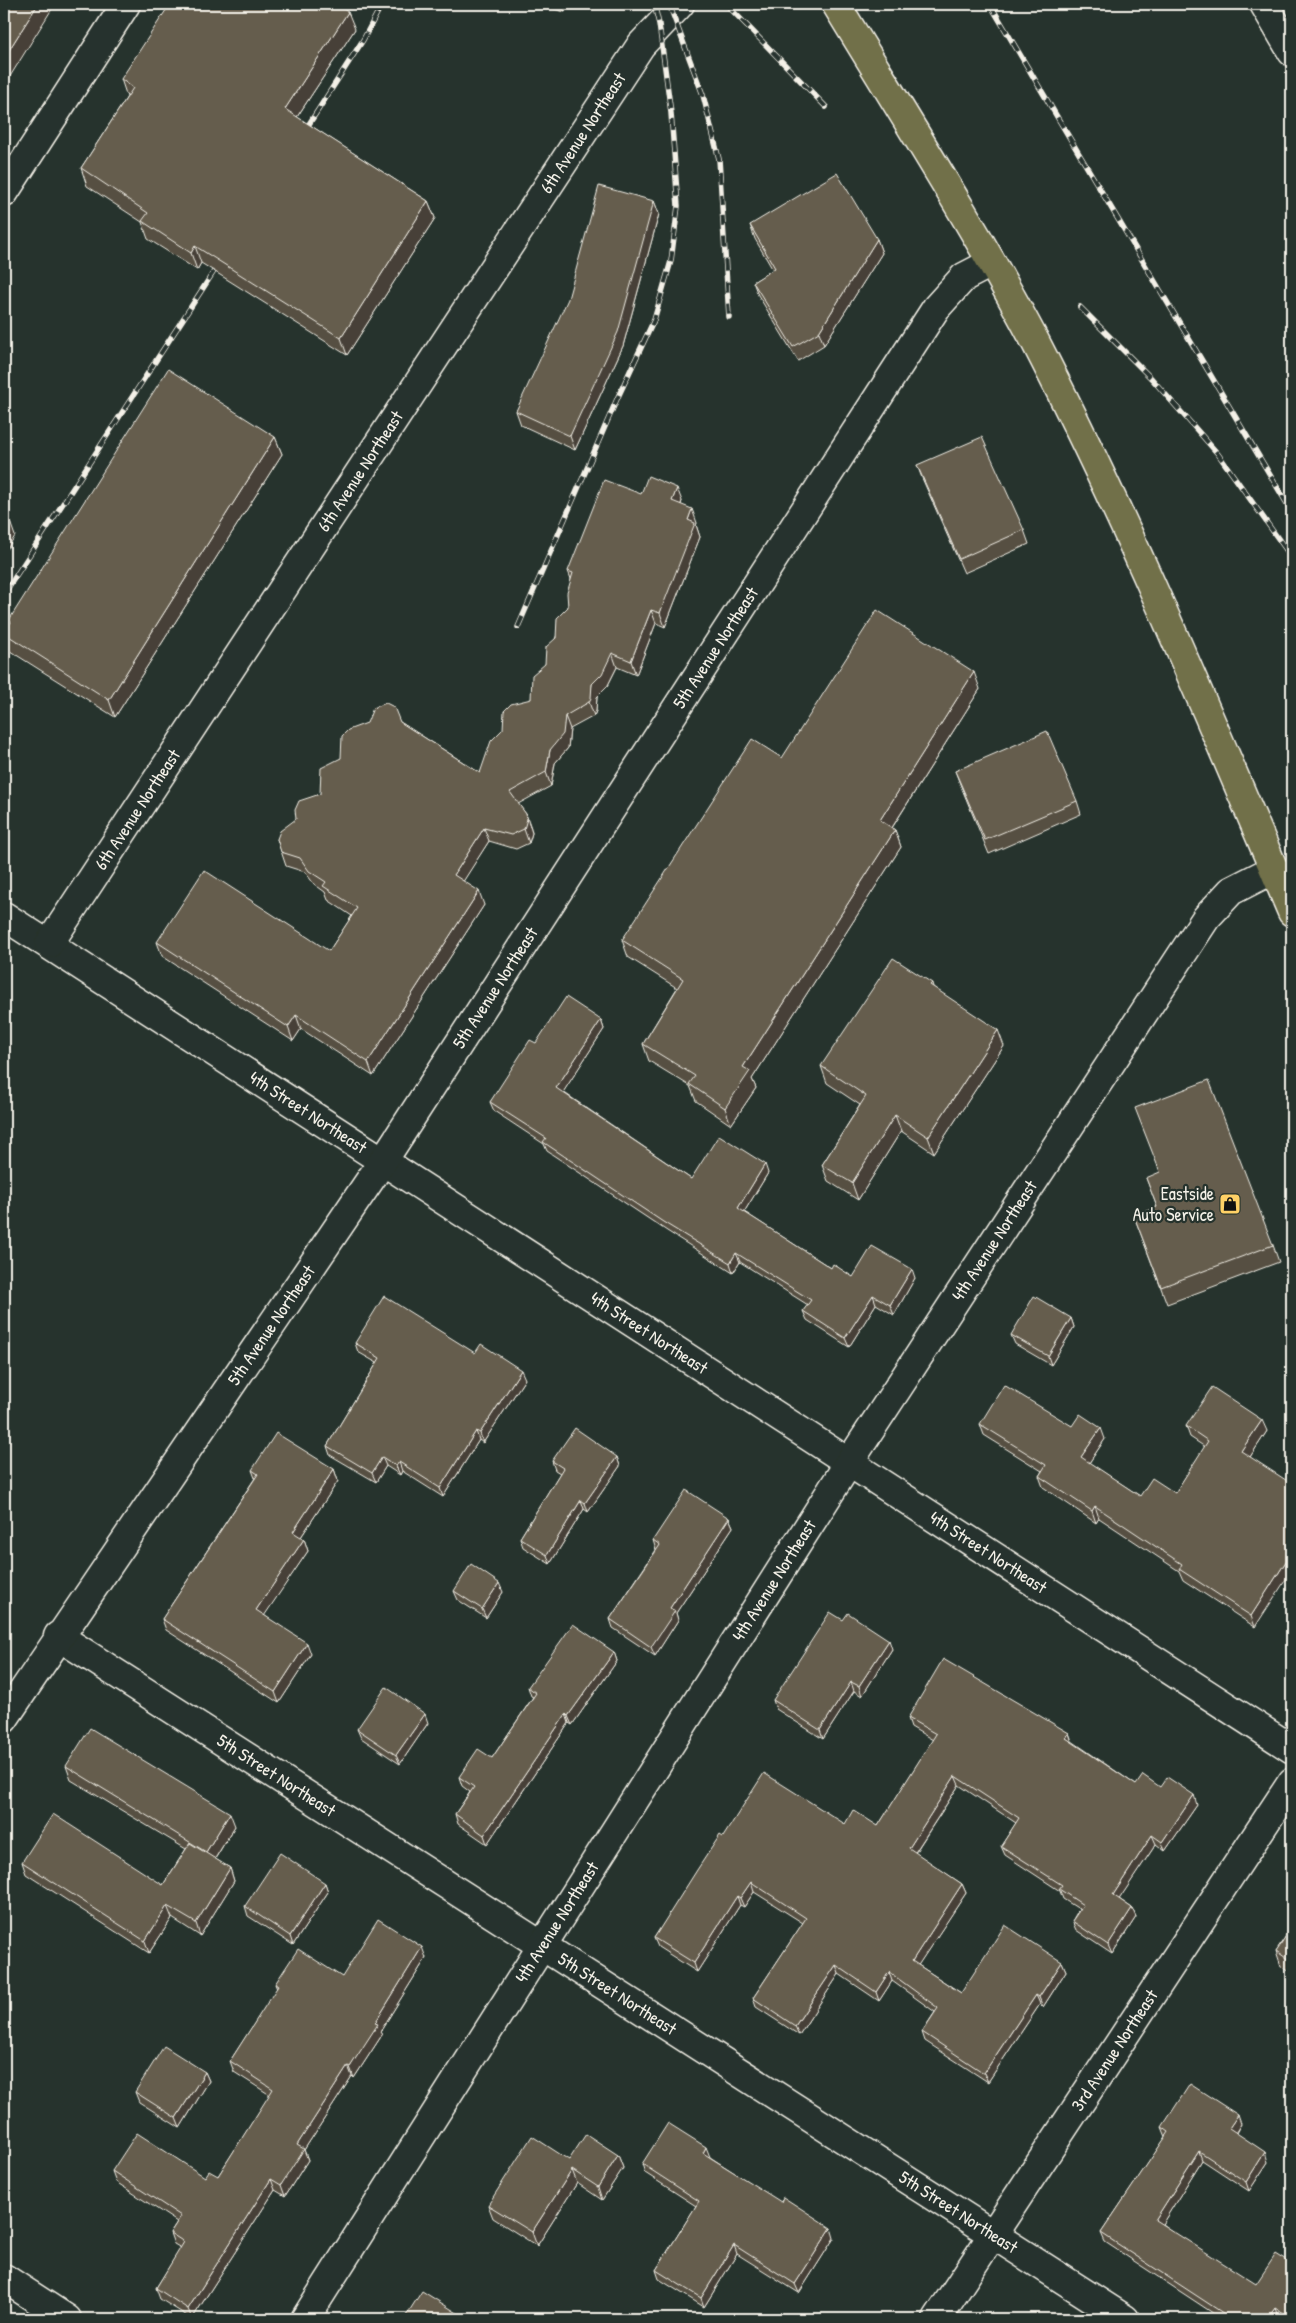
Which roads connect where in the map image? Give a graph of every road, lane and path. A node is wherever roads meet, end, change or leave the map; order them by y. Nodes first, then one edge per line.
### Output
1 (126, 4) edge
2 (680, 4) edge
3 (836, 4) edge
4 (1264, 4) edge
5 (1292, 52) edge
6 (4, 193) edge
7 (991, 263) junction
8 (1274, 869) junction
9 (1292, 912) edge
10 (4, 916) edge
11 (49, 944) junction
12 (383, 1162) junction
13 (850, 1461) junction
14 (58, 1636) junction
15 (4, 1719) edge
16 (1292, 1749) edge
17 (1292, 1782) edge
18 (541, 1945) junction
19 (993, 2233) junction
20 (4, 2278) edge
21 (67, 2319) edge
22 (305, 2319) edge
23 (937, 2319) edge
24 (1125, 2319) edge

1 - 6 street
2 - 11 street, 6th Avenue Northeast
3 - 7 main road
4 - 5 street
7 - 8 main road
7 - 12 street, 5th Avenue Northeast
8 - 9 main road
8 - 13 street, 4th Avenue Northeast
10 - 11 street, 4th Street Northeast
11 - 12 street, 4th Street Northeast
12 - 13 street, 4th Street Northeast
12 - 14 street, 5th Avenue Northeast
13 - 16 street, 4th Street Northeast
13 - 18 street, 4th Avenue Northeast
14 - 15 street, 5th Avenue Northeast
14 - 18 street, 5th Street Northeast
17 - 19 street, 3rd Avenue Northeast
18 - 19 street, 5th Street Northeast
18 - 22 street, 4th Avenue Northeast
19 - 23 street, 3rd Avenue Northeast
19 - 24 street, 5th Street Northeast
20 - 21 street

